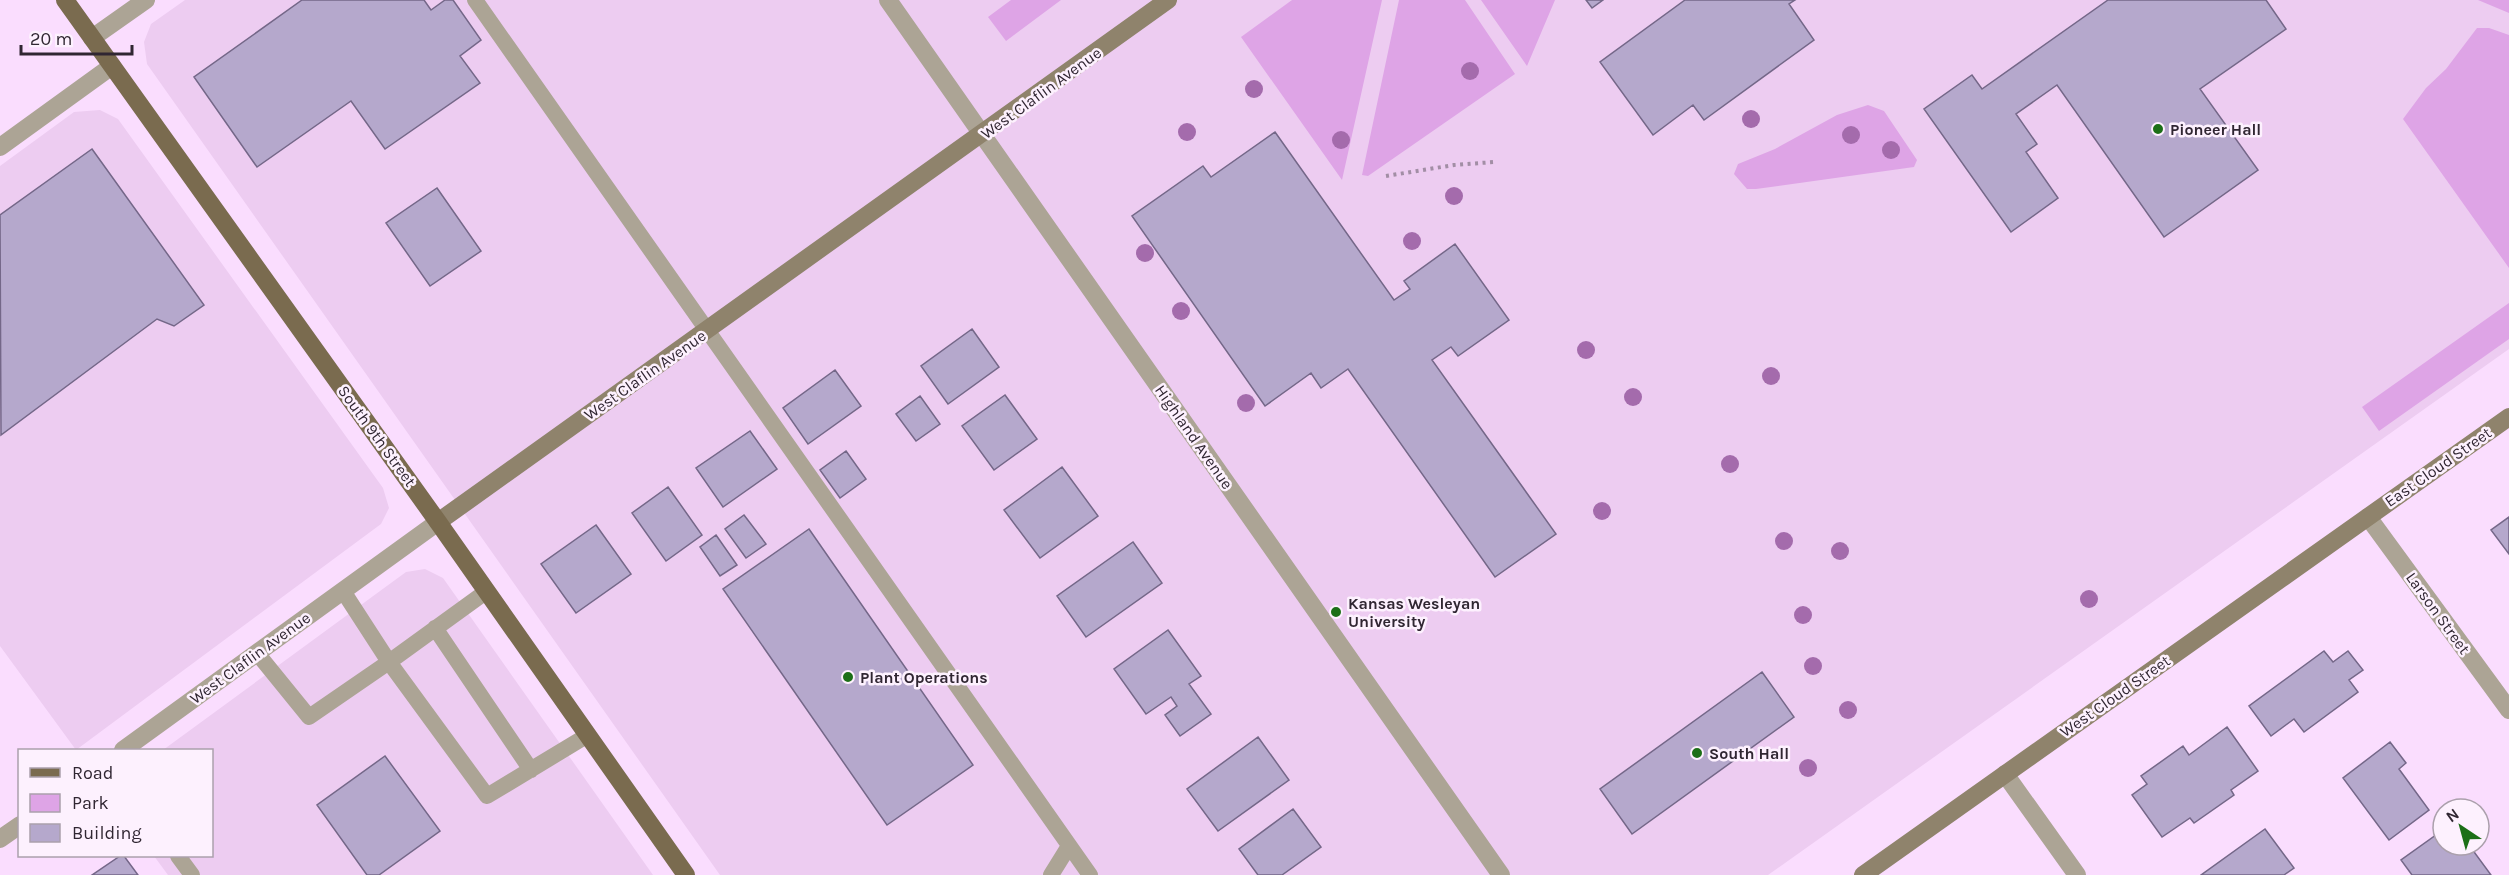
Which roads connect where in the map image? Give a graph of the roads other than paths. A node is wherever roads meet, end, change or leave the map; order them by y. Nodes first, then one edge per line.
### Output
1 (66, 0) edge
2 (146, 0) edge
3 (475, 0) edge
4 (888, 0) edge
5 (1168, 0) edge
6 (92, 38) junction
7 (112, 66) junction
8 (982, 135) junction
9 (0, 147) edge
10 (708, 330) junction
11 (2509, 417) edge
12 (2368, 517) junction
13 (438, 522) junction
14 (343, 591) junction
15 (487, 591) junction
16 (435, 628) junction
17 (257, 653) junction
18 (389, 662) junction
19 (2509, 710) edge
20 (588, 735) junction
21 (124, 749) edge
22 (531, 770) junction
23 (2004, 774) junction
24 (18, 826) edge
25 (0, 839) edge
26 (1069, 846) junction
27 (179, 857) edge
28 (192, 875) edge
29 (686, 875) edge
30 (1051, 875) edge
31 (1090, 875) edge
32 (1501, 875) edge
33 (1863, 875) edge
34 (2077, 875) edge

1 - 6 main road, South 9th Street
2 - 6 street
3 - 10 lane
4 - 8 street, Highland Avenue
5 - 8 main road, West Claflin Avenue
6 - 7 main road, South 9th Street
7 - 9 street
7 - 13 main road, South 9th Street
8 - 10 main road, West Claflin Avenue
8 - 32 street, Highland Avenue
10 - 13 main road, West Claflin Avenue
10 - 26 lane
11 - 12 main road, East Cloud Street
12 - 19 street, Larson Street
12 - 23 main road, West Cloud Street
13 - 14 street, West Claflin Avenue
13 - 15 main road, South 9th Street
14 - 17 street, West Claflin Avenue
14 - 18 lane
15 - 16 lane
15 - 20 main road, South 9th Street
16 - 18 lane
16 - 22 lane
17 - 18 lane
17 - 21 street, West Claflin Avenue
18 - 22 lane
20 - 22 lane
20 - 29 main road, South 9th Street
23 - 33 main road, West Cloud Street
23 - 34 street
24 - 25 street
26 - 30 lane
26 - 31 lane
27 - 28 lane

